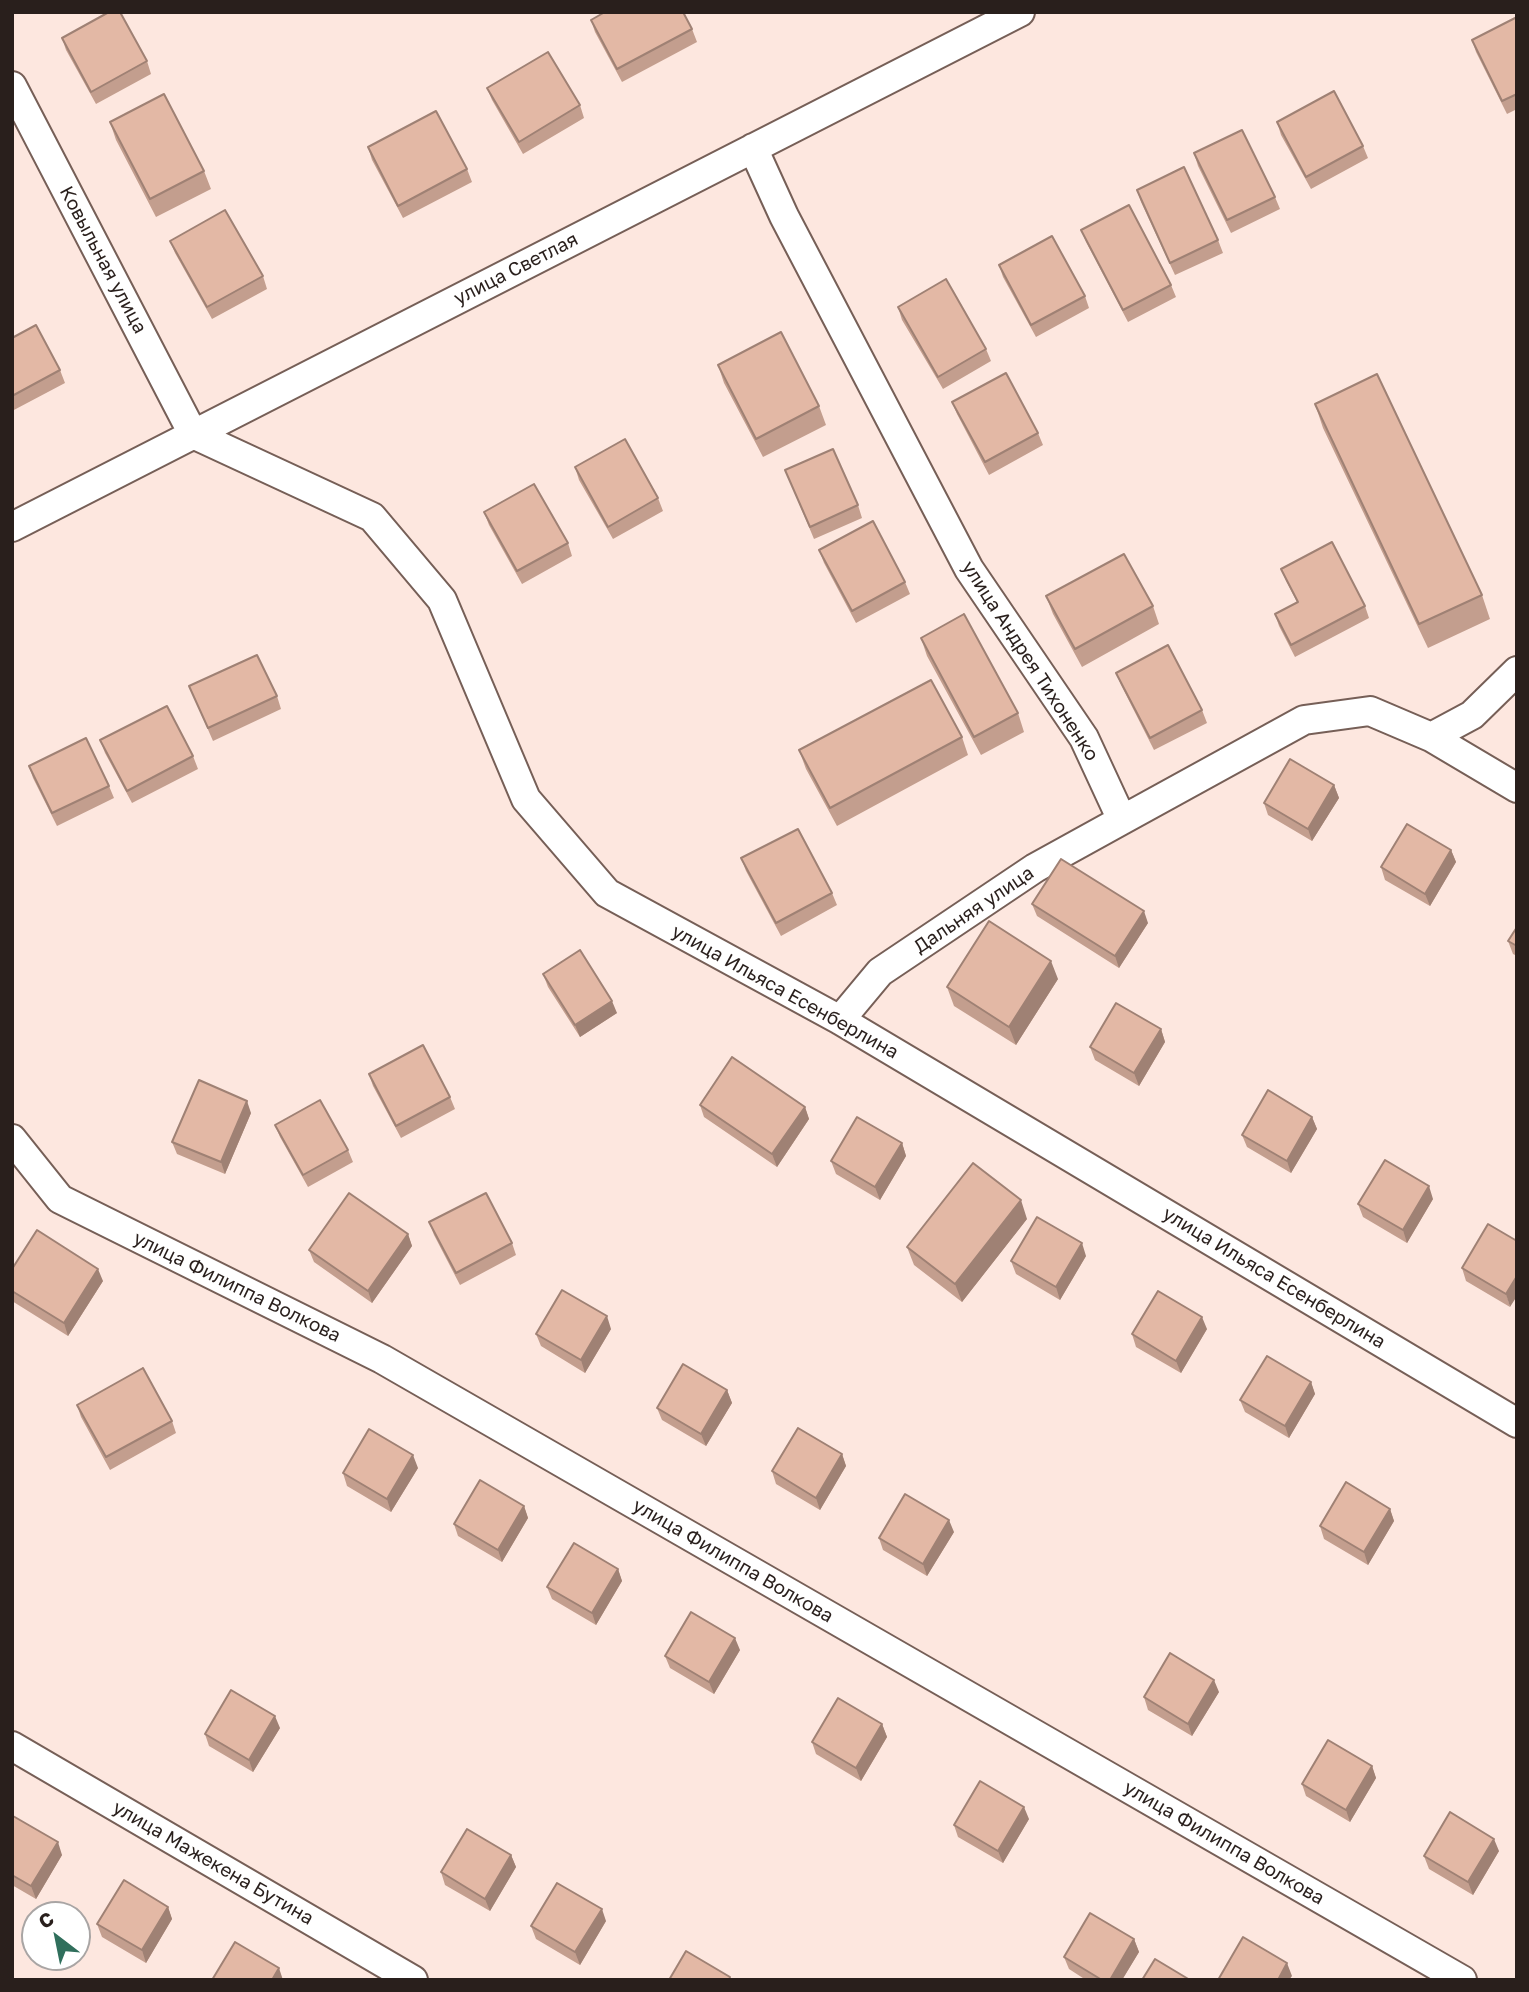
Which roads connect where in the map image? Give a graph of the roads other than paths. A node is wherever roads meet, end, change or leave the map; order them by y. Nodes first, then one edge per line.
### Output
1 (1020, 12) edge
2 (12, 86) edge
3 (753, 148) junction
4 (194, 434) junction
5 (12, 527) edge
6 (1517, 671) edge
7 (1431, 737) junction
8 (1517, 788) edge
9 (1122, 820) junction
10 (840, 1020) junction
11 (12, 1139) edge
12 (1517, 1423) edge
13 (12, 1746) edge
14 (413, 1980) edge
15 (1462, 1980) edge

1 - 3 street, улица Светлая
2 - 4 street, Ковыльная улица
3 - 4 street, улица Светлая
3 - 9 street, улица Андрея Тихоненко
4 - 5 street, улица Светлая
4 - 10 street, улица Ильяса Есенберлина
6 - 7 street
7 - 8 street
7 - 9 street
9 - 10 street, Дальняя улица
10 - 12 street, улица Ильяса Есенберлина
11 - 15 street, улица Филиппа Волкова
13 - 14 street, улица Мажекена Бутина

